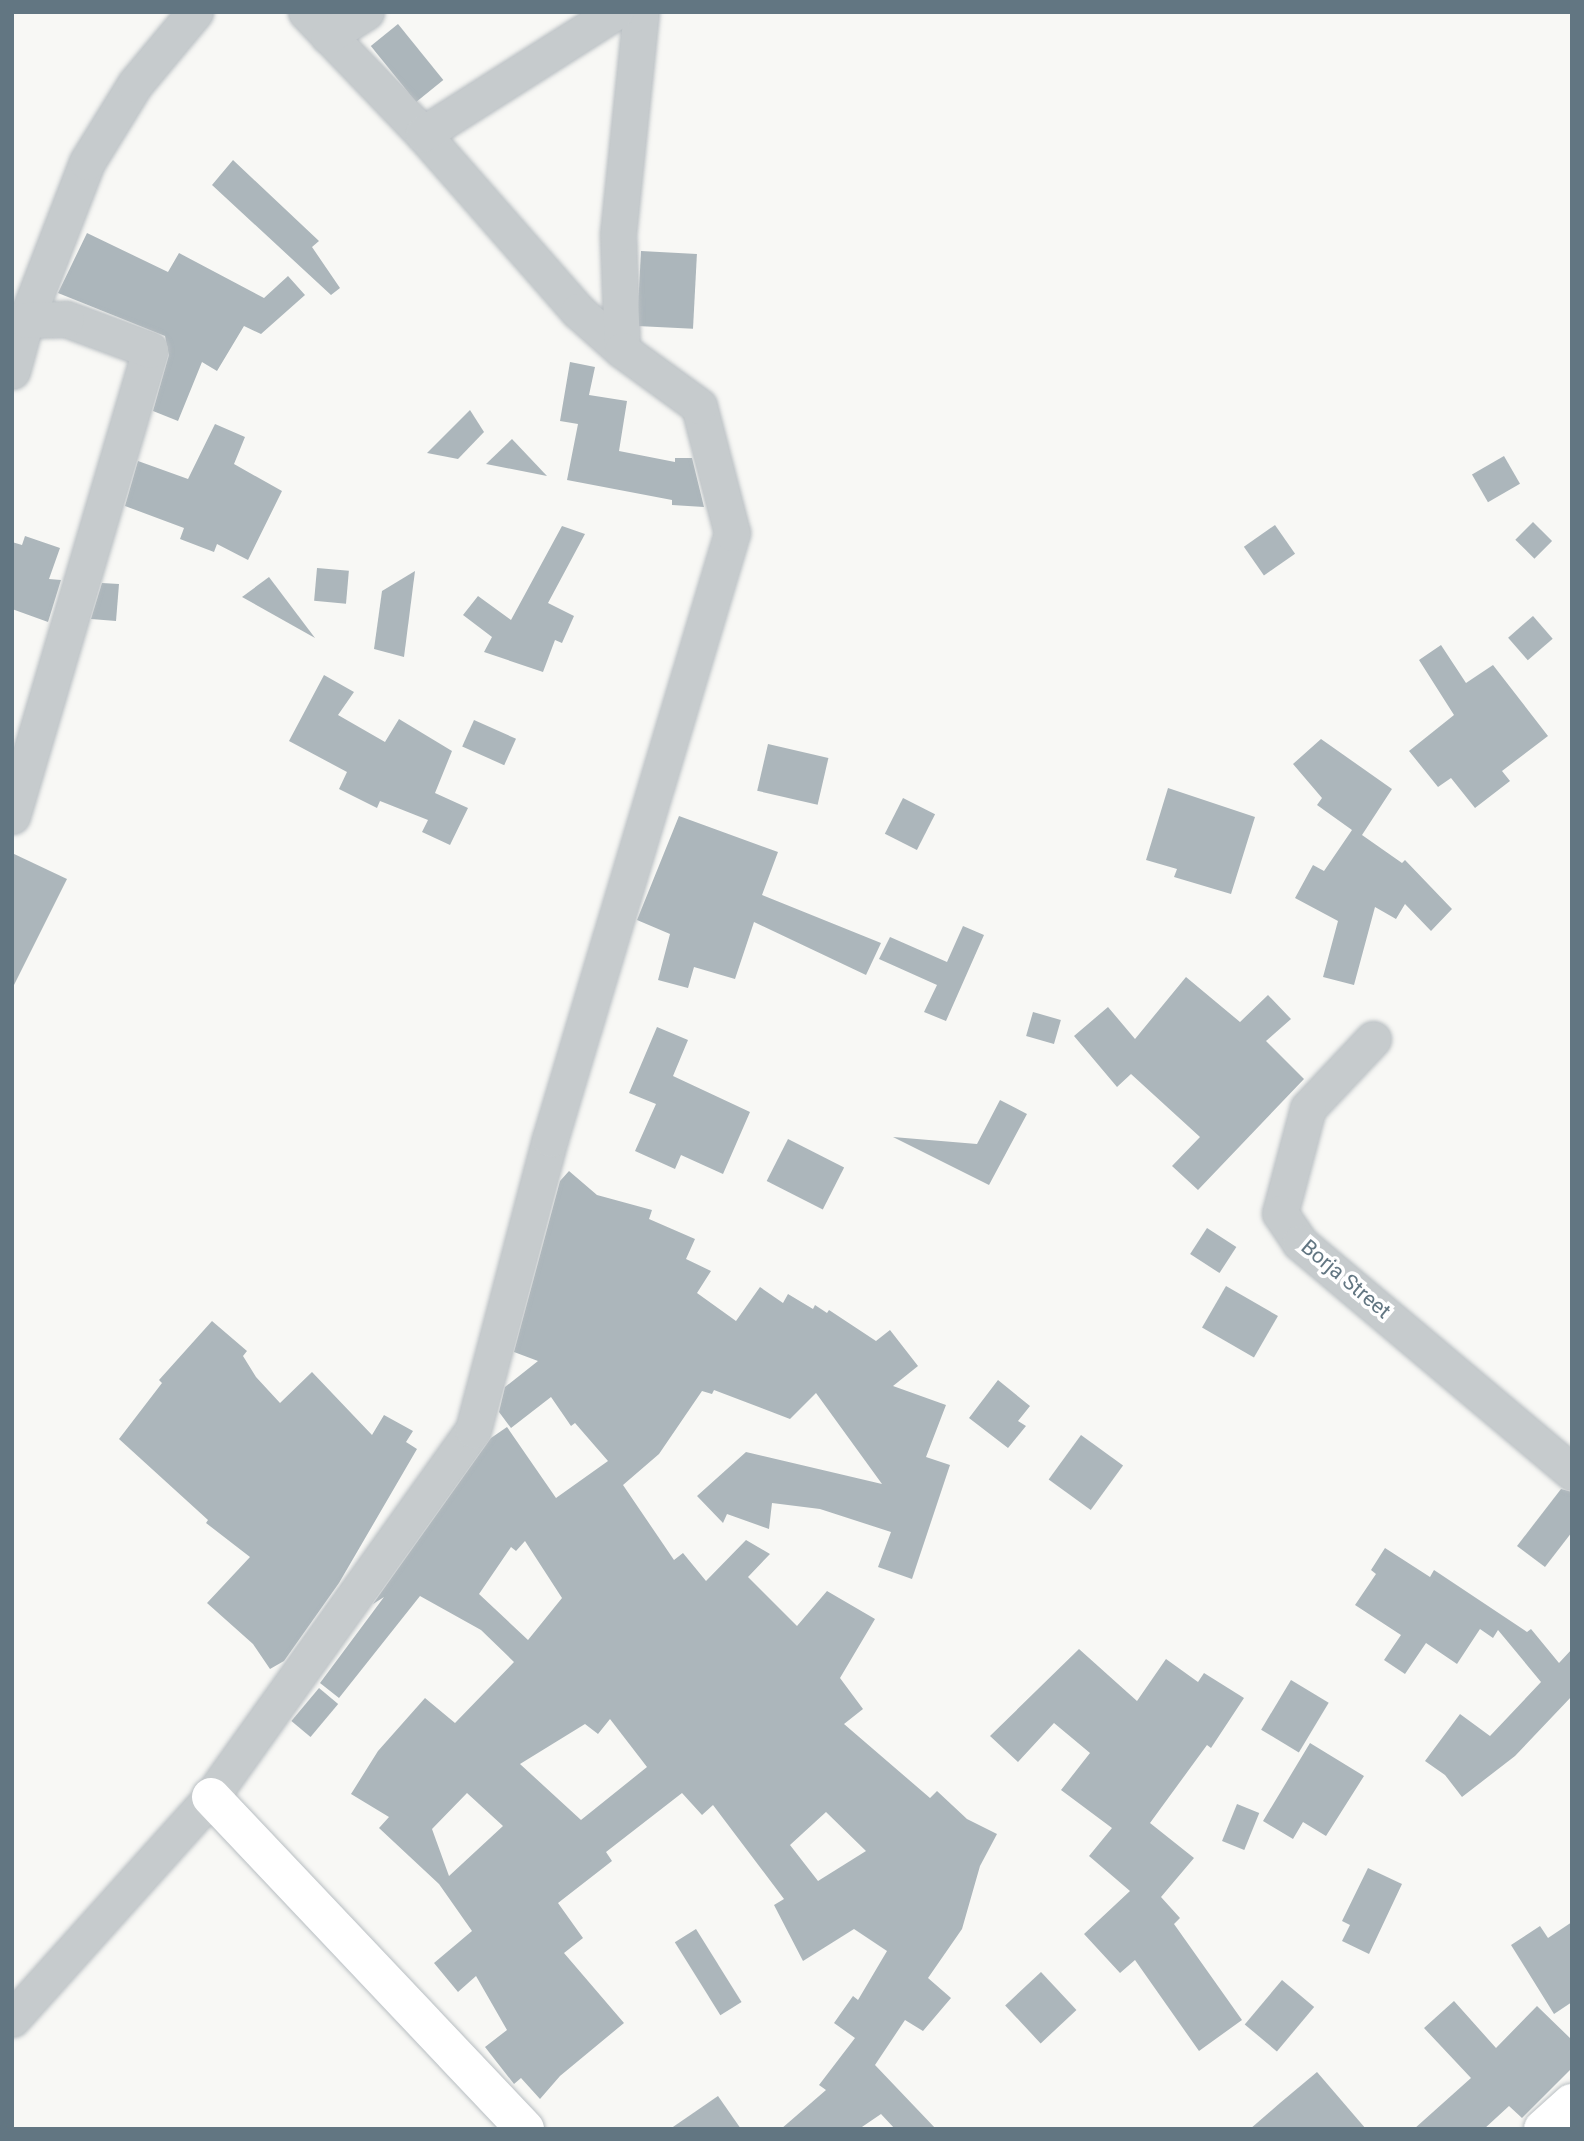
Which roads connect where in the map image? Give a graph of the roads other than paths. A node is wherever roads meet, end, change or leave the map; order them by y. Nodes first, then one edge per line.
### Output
1 (195, 12) edge
2 (366, 12) edge
3 (614, 12) edge
4 (641, 12) edge
5 (317, 24) edge
6 (423, 134) junction
7 (26, 320) junction
8 (622, 350) junction
9 (12, 371) edge
10 (12, 816) edge
11 (1373, 1039) dead end
12 (1572, 1472) edge
13 (211, 1797) junction
14 (12, 2019) edge
15 (1572, 2103) edge
16 (525, 2129) edge
17 (1544, 2129) edge

1 - 7 street
2 - 5 street
3 - 6 street
4 - 8 street
5 - 6 street
6 - 8 street
7 - 9 street
7 - 10 street
8 - 13 street
11 - 12 street, Borja Street
13 - 14 street
13 - 16 street
15 - 17 street

